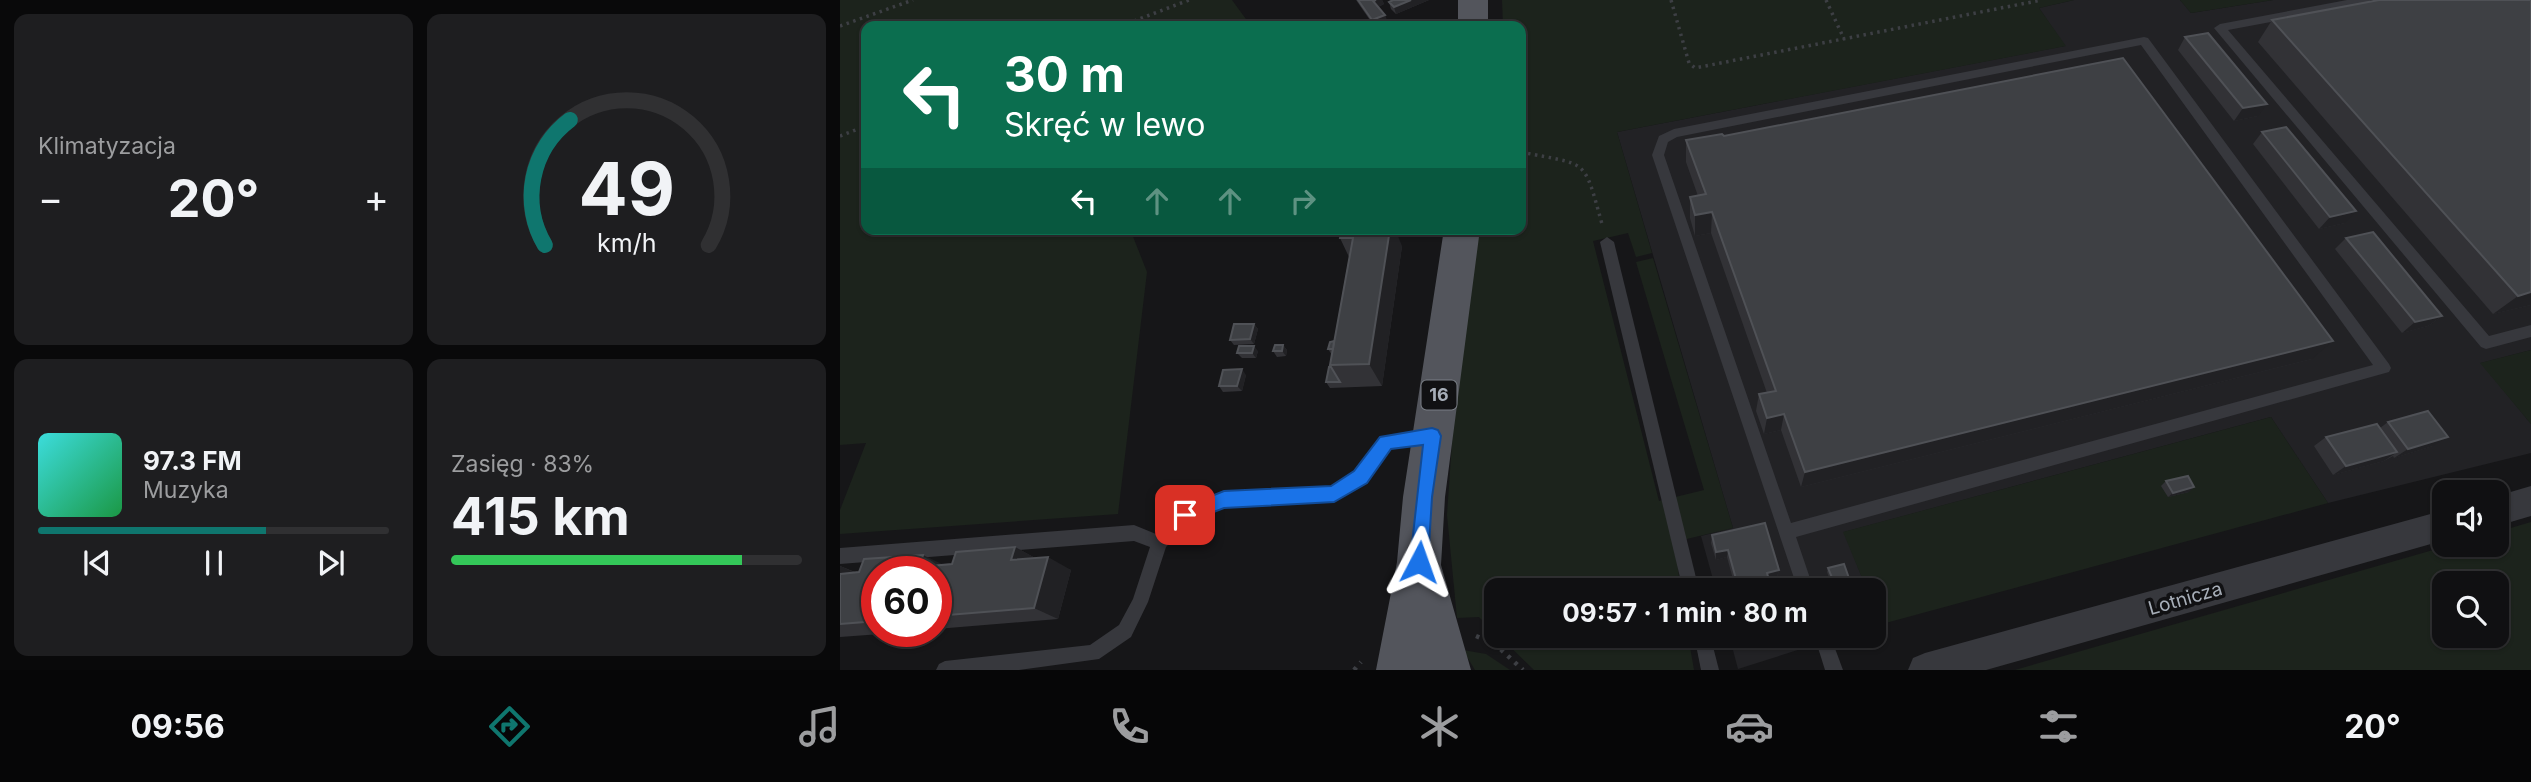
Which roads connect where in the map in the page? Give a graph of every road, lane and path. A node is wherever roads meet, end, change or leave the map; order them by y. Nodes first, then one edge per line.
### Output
1 (913, 0) edge
2 (1189, 0) edge
3 (1473, 0) edge
4 (1671, 0) edge
5 (1826, 0) edge
6 (2042, 0) edge
7 (2367, 0) edge
8 (1134, 21) edge
9 (1473, 21) edge
10 (840, 26) edge
11 (1844, 39) junction
12 (861, 128) edge
13 (840, 136) edge
14 (1526, 153) edge
15 (1461, 235) edge
16 (1607, 242) joint
17 (2531, 331) edge
18 (1432, 436) junction
19 (2531, 501) edge
20 (2509, 507) edge
21 (2432, 529) edge
22 (1786, 532) junction
23 (1158, 543) junction
24 (840, 556) edge
25 (1419, 562) junction
26 (1688, 578) edge
27 (1802, 578) edge
28 (1479, 637) dead end
29 (1705, 648) edge
30 (1826, 648) edge
31 (945, 670) edge
32 (1399, 670) edge
33 (1447, 670) edge
34 (1523, 670) edge
35 (1710, 670) edge
36 (1834, 670) edge
37 (1925, 670) edge

1 - 10 path
2 - 8 path
3 - 9 main road
4 - 11 path
5 - 11 path
6 - 11 path
7 - 17 lane
12 - 13 path
14 - 16 path
15 - 18 main road, 16
16 - 26 lane
18 - 23 lane
18 - 25 main road, 16
19 - 20 street
21 - 37 street, Lotnicza
22 - 22 lane
22 - 27 lane
23 - 24 lane
23 - 31 lane
25 - 32 main road, 16
25 - 33 main road, 16
28 - 34 path
29 - 35 lane
30 - 36 lane

